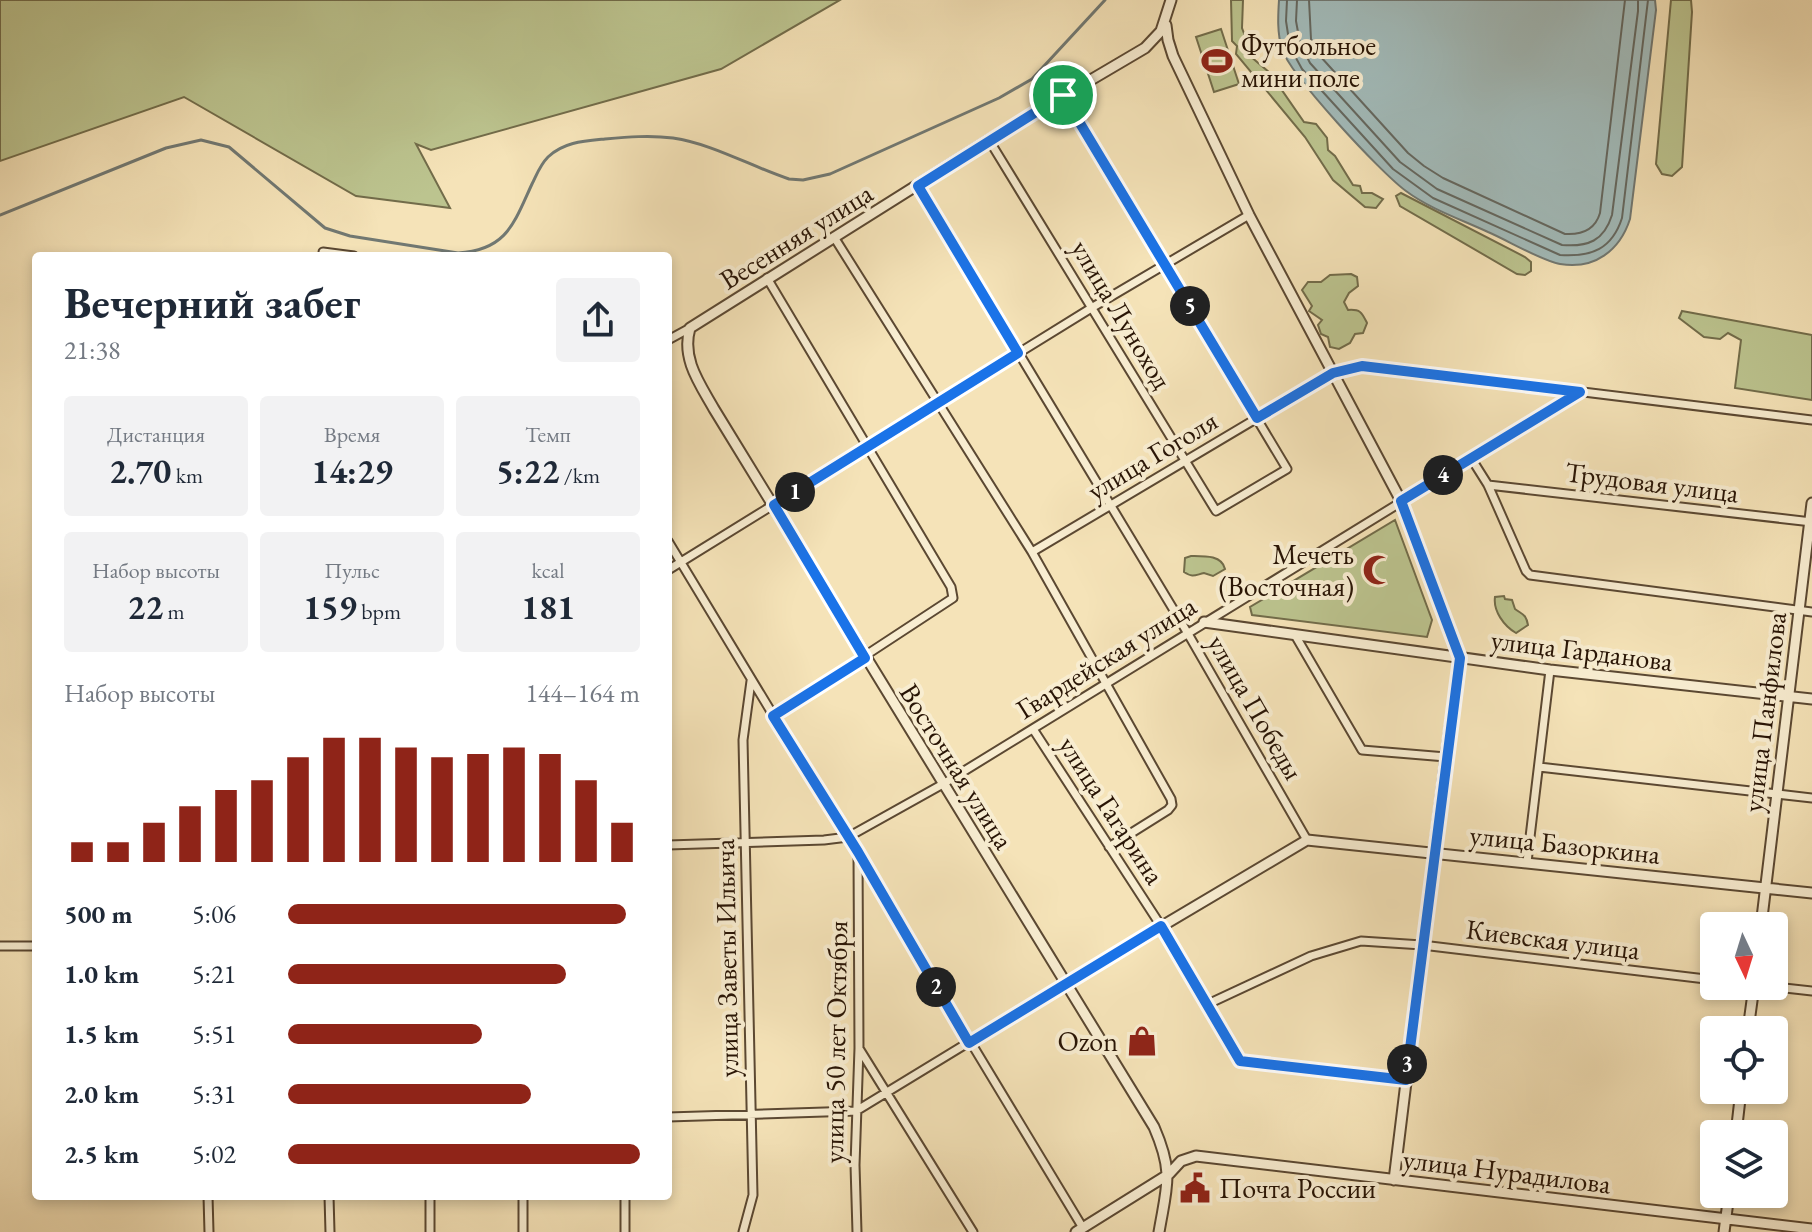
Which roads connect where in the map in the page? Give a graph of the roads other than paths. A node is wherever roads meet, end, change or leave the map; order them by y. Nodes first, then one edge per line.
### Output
1 (1171, 0) edge
2 (1166, 18) junction
3 (1063, 95) junction
4 (989, 140) junction
5 (918, 186) junction
6 (1249, 215) junction
7 (834, 237) junction
8 (1165, 265) junction
9 (767, 278) junction
10 (1093, 307) junction
11 (690, 328) junction
12 (672, 338) edge
13 (1018, 353) junction
14 (1333, 373) junction
15 (1580, 392) junction
16 (938, 403) junction
17 (1257, 418) junction
18 (1812, 420) edge
19 (867, 447) junction
20 (1471, 458) junction
21 (1185, 462) junction
22 (1488, 485) junction
23 (1401, 501) junction
24 (1812, 503) edge
25 (774, 505) junction
26 (1110, 506) junction
27 (1811, 522) edge
28 (672, 547) edge
29 (1032, 552) junction
30 (681, 562) junction
31 (672, 568) edge
32 (1798, 610) junction
33 (1812, 612) edge
34 (1204, 622) junction
35 (1187, 632) junction
36 (1295, 635) junction
37 (865, 658) junction
38 (1460, 658) junction
39 (1550, 670) junction
40 (751, 681) junction
41 (1105, 685) junction
42 (1789, 696) junction
43 (1812, 699) edge
44 (773, 716) junction
45 (1033, 729) junction
46 (1446, 757) junction
47 (1539, 767) junction
48 (943, 784) junction
49 (1777, 793) junction
50 (1812, 798) edge
51 (848, 837) junction
52 (1307, 840) junction
53 (746, 843) junction
54 (672, 845) edge
55 (1109, 847) junction
56 (858, 852) junction
57 (1433, 853) junction
58 (1527, 862) junction
59 (1766, 888) junction
60 (1812, 893) edge
61 (1763, 912) edge
62 (1161, 926) junction
63 (1422, 945) junction
64 (0, 946) edge
65 (32, 946) edge
66 (1700, 978) edge
67 (1066, 983) junction
68 (1788, 988) edge
69 (1812, 991) edge
70 (1208, 1004) junction
71 (969, 1043) junction
72 (859, 1048) junction
73 (1406, 1080) junction
74 (886, 1093) junction
75 (856, 1111) junction
76 (752, 1115) junction
77 (672, 1117) edge
78 (1164, 1151) junction
79 (1186, 1158) junction
80 (1169, 1174) junction
81 (1394, 1180) junction
82 (208, 1200) edge
83 (329, 1200) edge
84 (430, 1200) edge
85 (523, 1200) edge
86 (625, 1200) edge
87 (1727, 1208) edge
88 (1726, 1219) junction
89 (1812, 1229) edge
90 (1079, 1230) edge
91 (209, 1232) edge
92 (330, 1232) edge
93 (430, 1232) edge
94 (523, 1232) edge
95 (625, 1232) edge
96 (743, 1232) edge
97 (857, 1232) edge
98 (973, 1232) edge
99 (1159, 1232) edge
100 (1724, 1232) edge

1 - 2 street, Весенняя улица
2 - 3 street, Весенняя улица
2 - 6 street
3 - 4 street, Весенняя улица
3 - 8 street
4 - 5 street, Весенняя улица
4 - 10 street, улица Луноход
5 - 7 street, Весенняя улица
5 - 13 street, улица Победы
6 - 8 street
6 - 14 street
7 - 9 street, Весенняя улица
7 - 16 street
8 - 10 street
8 - 17 street
9 - 11 street, Весенняя улица
9 - 19 street
10 - 13 street
10 - 21 street, улица Луноход
11 - 12 street, Весенняя улица
11 - 25 street, Восточная улица
13 - 16 street
13 - 26 street, улица Победы
14 - 15 street, улица Гоголя
14 - 17 street, улица Гоголя
14 - 23 street
15 - 18 street, улица Гоголя
15 - 20 street, Гвардейская улица
16 - 19 street
16 - 29 street
17 - 21 street, улица Гоголя
17 - 21 street, улица Луноход
19 - 25 street
19 - 37 street
20 - 22 street
20 - 23 street, Гвардейская улица
21 - 26 street, улица Гоголя
22 - 27 street, Трудовая улица
22 - 32 street
23 - 34 street, Гвардейская улица
23 - 38 street
24 - 27 street, улица Панфилова
25 - 30 street
25 - 37 street, Восточная улица
26 - 29 street, улица Гоголя
26 - 35 street, улица Победы
27 - 32 street, улица Панфилова
28 - 30 street
29 - 41 street
30 - 31 street
30 - 40 street
32 - 33 street
32 - 42 street, улица Панфилова
34 - 35 street, Гвардейская улица
34 - 36 street, улица Гарданова
35 - 41 street, Гвардейская улица
35 - 52 street, улица Победы
36 - 38 street, улица Гарданова
36 - 46 street
37 - 44 street
37 - 48 street, Восточная улица
38 - 39 street, улица Гарданова
38 - 46 street
39 - 42 street, улица Гарданова
39 - 47 street
40 - 44 street
40 - 53 street, улица Заветы Ильича
41 - 45 street, Гвардейская улица
41 - 55 street
42 - 43 street, улица Гарданова
42 - 49 street, улица Панфилова
44 - 51 street
45 - 48 street, Гвардейская улица
45 - 55 street, улица Гагарина
46 - 57 street
47 - 49 street
47 - 58 street
48 - 51 street, Гвардейская улица
48 - 67 street, Восточная улица
49 - 50 street
49 - 59 street, улица Панфилова
51 - 53 street, Гвардейская улица
51 - 56 street
52 - 57 street, улица Базоркина
52 - 62 street
53 - 54 street, Гвардейская улица
53 - 76 street, улица Заветы Ильича
55 - 62 street, улица Гагарина
56 - 71 street
56 - 72 street, улица 50 лет Октября
57 - 58 street, улица Базоркина
57 - 63 street
58 - 59 street, улица Базоркина
59 - 60 street, улица Базоркина
59 - 61 street, улица Панфилова
62 - 67 street
62 - 70 street, улица Гагарина
63 - 66 street, Киевская улица
63 - 70 street, Киевская улица
63 - 73 street
64 - 65 street
67 - 71 street
67 - 78 street, Восточная улица
68 - 69 street
70 - 73 street, улица Гагарина
71 - 74 street
71 - 90 street
72 - 74 street
72 - 75 street, улица 50 лет Октября
73 - 81 street
74 - 75 street
74 - 98 street
75 - 76 street
75 - 97 street, улица 50 лет Октября
76 - 77 street
76 - 96 street, улица Заветы Ильича
78 - 79 street, улица Нурадилова
78 - 80 street, Восточная улица
79 - 80 street
79 - 81 street, улица Нурадилова
80 - 90 street
80 - 99 street, Восточная улица
81 - 88 street, улица Нурадилова
82 - 91 street
83 - 92 street
84 - 93 street
85 - 94 street
86 - 95 street
87 - 88 street
88 - 89 street, улица Нурадилова
88 - 100 street

